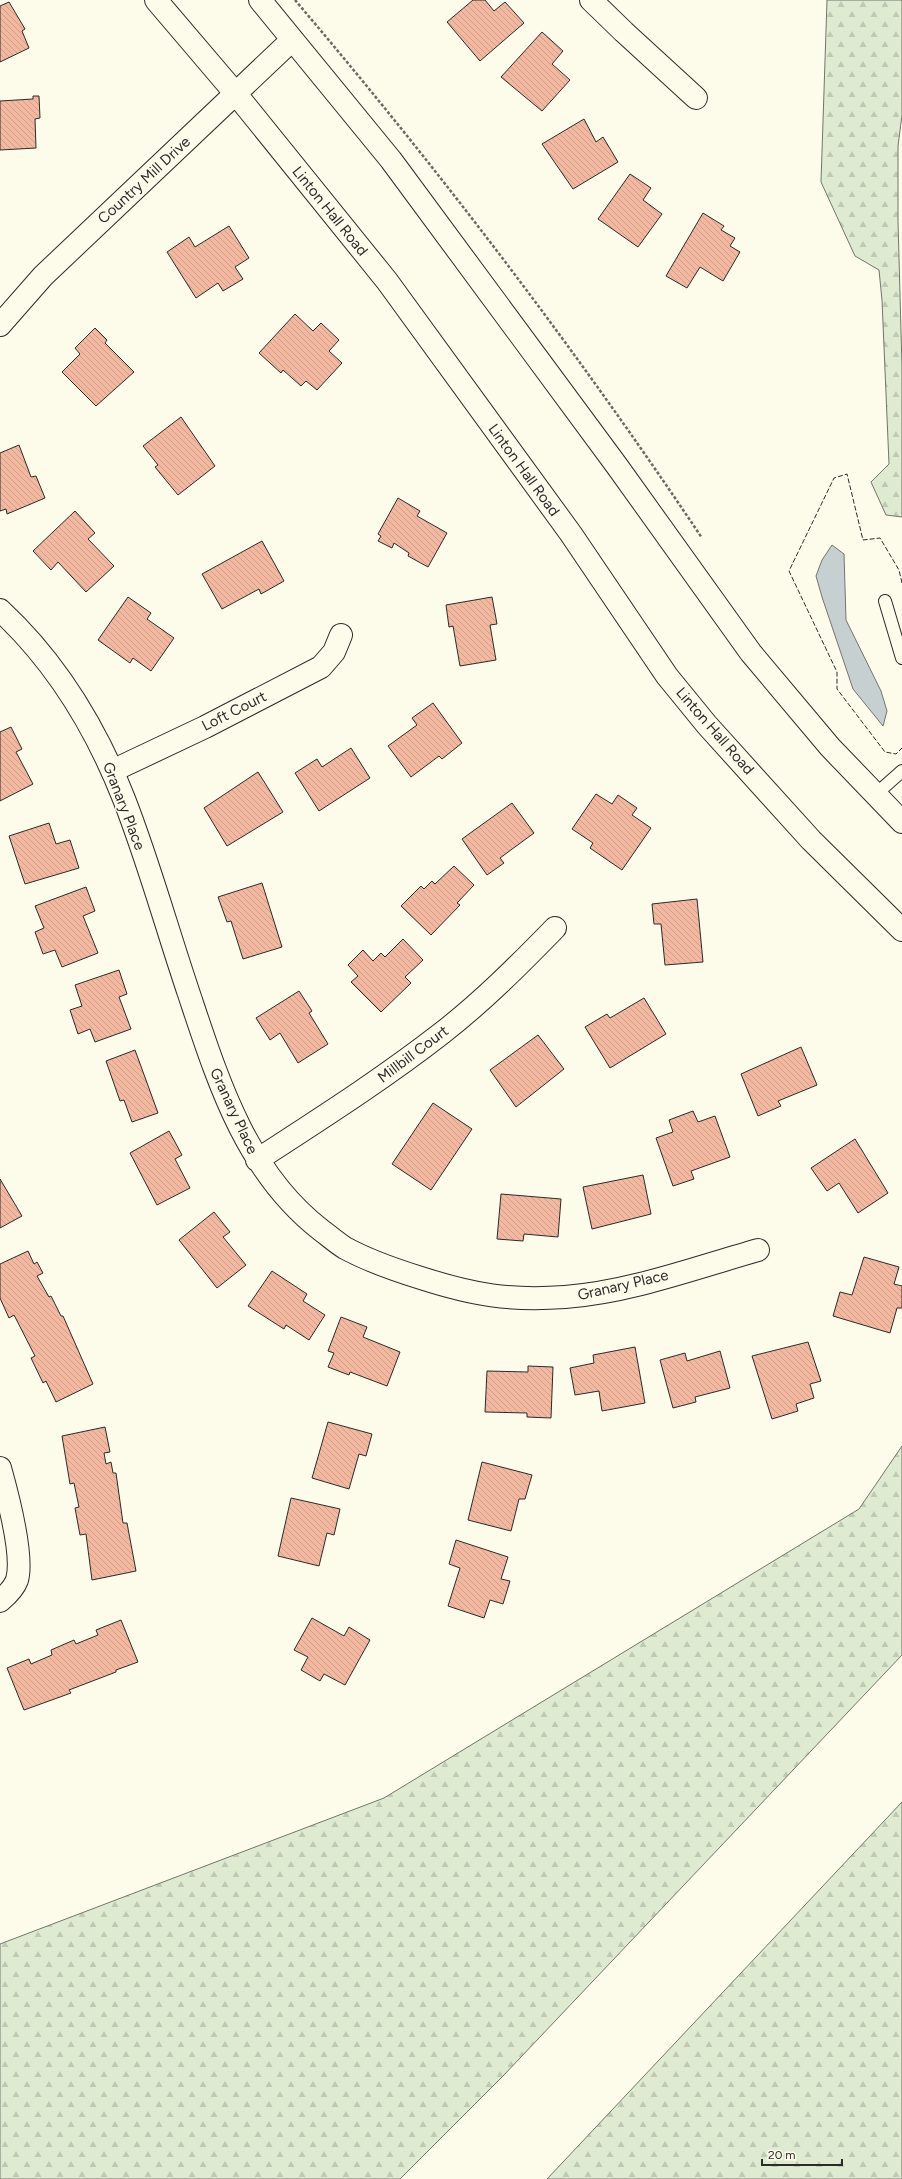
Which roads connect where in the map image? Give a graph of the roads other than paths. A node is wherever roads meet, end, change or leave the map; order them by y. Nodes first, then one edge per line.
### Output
1 (156, 0) edge
2 (260, 0) edge
3 (591, 0) edge
4 (292, 40) junction
5 (236, 94) junction
6 (696, 98) dead end
7 (0, 325) edge
8 (885, 601) dead end
9 (0, 610) edge
10 (341, 635) dead end
11 (902, 658) edge
12 (112, 771) junction
13 (902, 771) edge
14 (875, 795) junction
15 (902, 822) edge
16 (555, 928) dead end
17 (902, 930) edge
18 (257, 1160) junction
19 (758, 1250) dead end
20 (0, 1468) edge
21 (0, 1601) edge

1 - 5 street, Linton Hall Road
2 - 4 street
3 - 6 street
4 - 5 street, Country Mill Drive
4 - 14 street
5 - 7 street, Country Mill Drive
5 - 17 street, Linton Hall Road
8 - 11 lane
9 - 12 street, Granary Place
10 - 12 street, Loft Court
12 - 18 street, Granary Place
13 - 14 lane
14 - 15 street
16 - 18 street, Millbill Court
18 - 19 street, Granary Place
20 - 21 street

